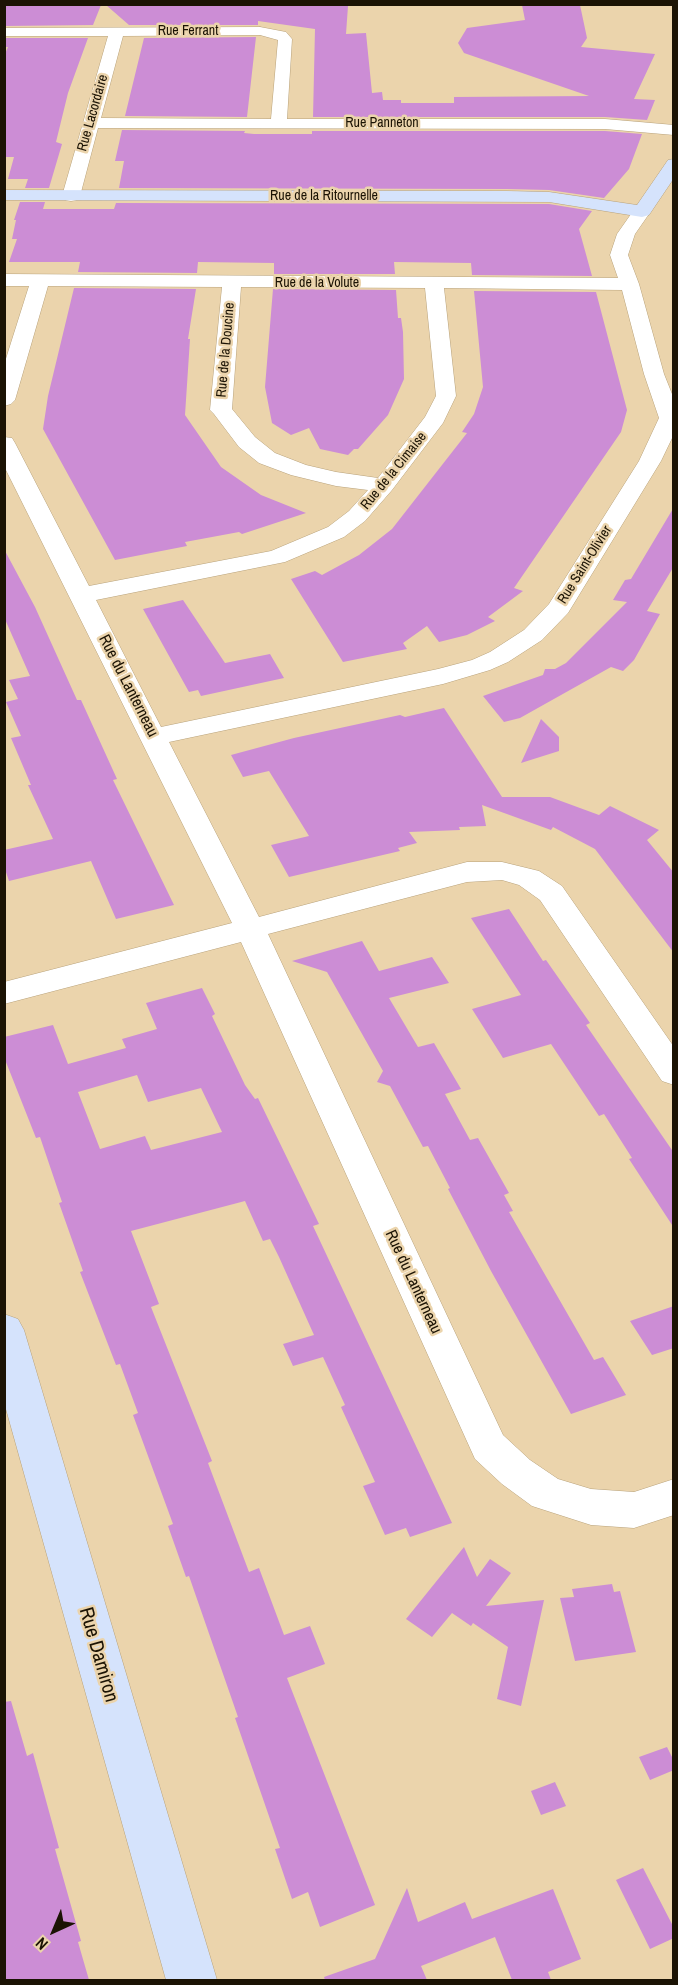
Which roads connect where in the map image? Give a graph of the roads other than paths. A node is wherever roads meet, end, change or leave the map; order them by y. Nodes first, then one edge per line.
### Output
1 (117, 31) junction
2 (4, 32) edge
3 (90, 123) junction
4 (279, 123) junction
5 (674, 130) edge
6 (674, 164) edge
7 (4, 195) edge
8 (71, 196) junction
9 (642, 211) junction
10 (4, 280) edge
11 (40, 281) junction
12 (232, 283) junction
13 (434, 284) junction
14 (630, 284) junction
15 (4, 400) edge
16 (672, 418) edge
17 (4, 443) edge
18 (384, 485) junction
19 (82, 595) junction
20 (153, 737) junction
21 (250, 929) junction
22 (4, 993) edge
23 (674, 1073) edge
24 (4, 1330) edge
25 (674, 1497) edge
26 (192, 1980) edge

1 - 2 street, Rue Ferrant
1 - 3 street, Rue Lacordaire
1 - 4 street, Rue Ferrant
3 - 4 street, Rue Panneton
3 - 8 street, Rue Lacordaire
4 - 5 street, Rue Panneton
6 - 9 street, Rue Saint-Olivier
7 - 8 street, Rue de la Ritournelle
8 - 9 street, Rue de la Ritournelle
9 - 14 street, Rue Saint-Olivier
10 - 11 street, Rue de la Volute
11 - 12 street, Rue de la Volute
11 - 15 street
12 - 13 street, Rue de la Volute
12 - 18 street, Rue de la Doucine
13 - 14 street, Rue de la Volute
13 - 18 street, Rue de la Cimaise
14 - 16 street, Rue Saint-Olivier
16 - 20 street, Rue Saint-Olivier
17 - 19 street, Rue du Lanterneau
18 - 19 street, Rue de la Cimaise
19 - 20 street, Rue du Lanterneau
20 - 21 street, Rue du Lanterneau
21 - 22 street
21 - 23 street
21 - 25 street, Rue du Lanterneau
24 - 26 street, Rue Damiron

